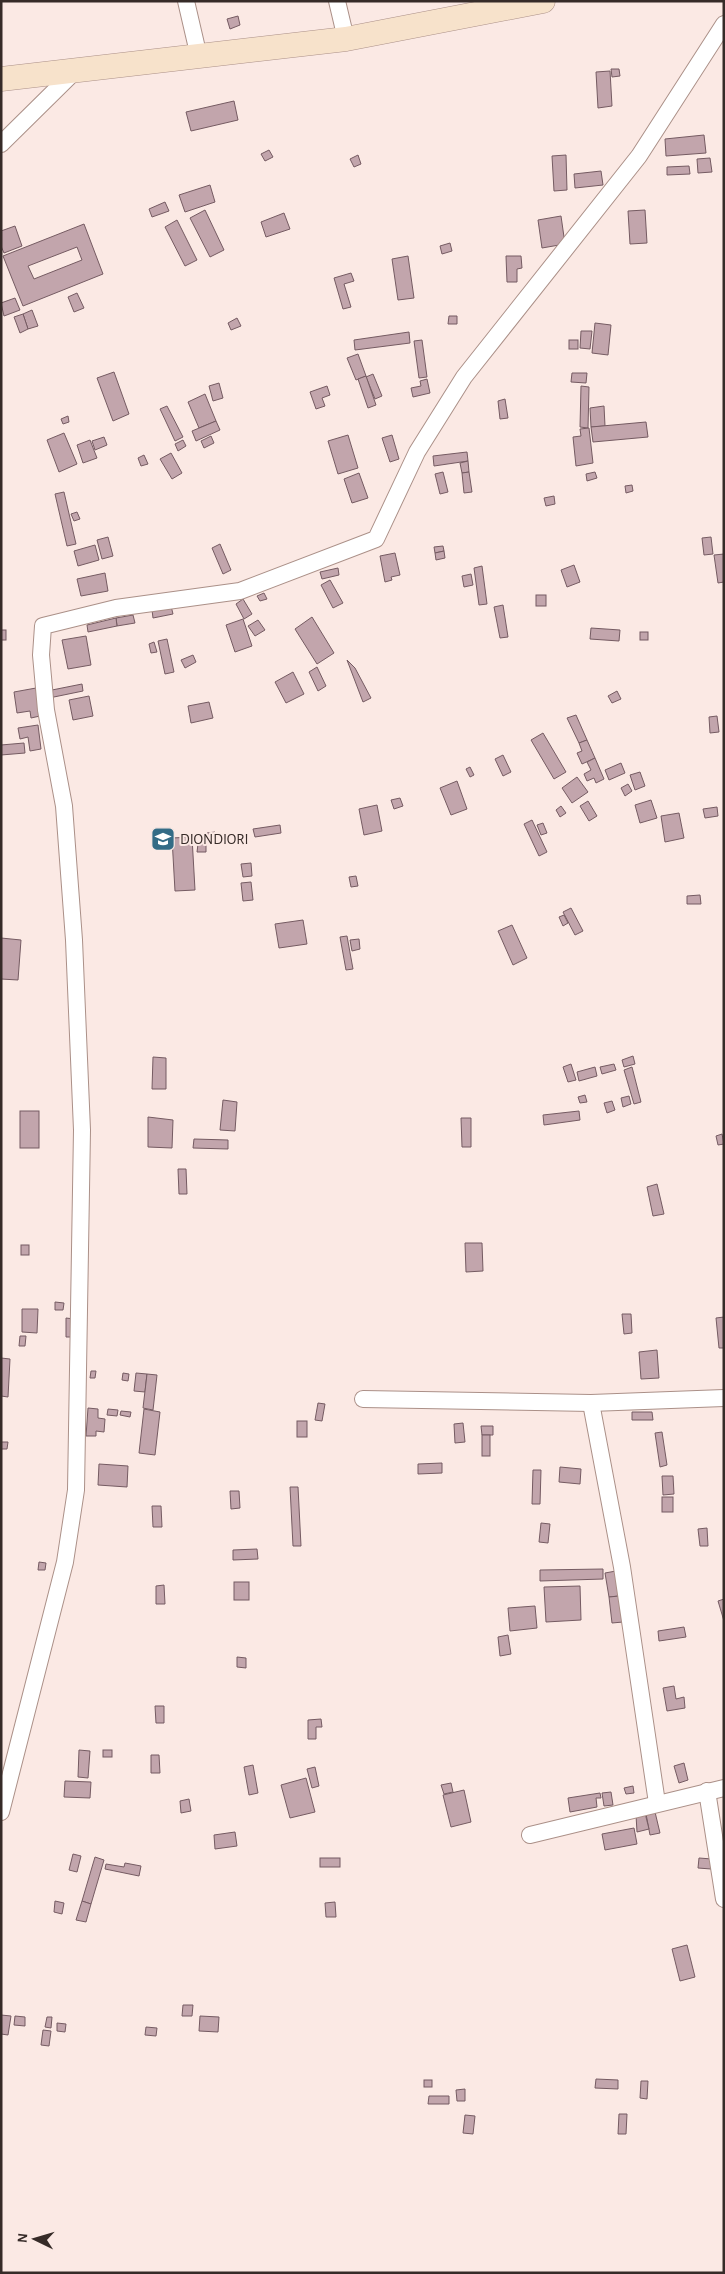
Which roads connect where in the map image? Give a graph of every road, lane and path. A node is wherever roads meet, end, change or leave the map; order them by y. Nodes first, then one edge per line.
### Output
1 (186, 1) edge
2 (338, 1) edge
3 (543, 1) edge
4 (724, 24) edge
5 (346, 39) junction
6 (199, 57) junction
7 (75, 71) junction
8 (1, 79) edge
9 (1, 144) edge
10 (724, 1398) edge
11 (363, 1399) dead end
12 (592, 1403) junction
13 (724, 1788) edge
14 (707, 1791) junction
15 (657, 1803) junction
16 (1, 1812) edge
17 (530, 1835) dead end
18 (724, 1899) edge

1 - 6 street
2 - 5 street
3 - 5 street
4 - 16 street
5 - 6 street
6 - 7 street
7 - 8 street
7 - 9 street
10 - 12 street
11 - 12 street
12 - 15 street
13 - 14 street
14 - 15 street
14 - 18 street
15 - 17 street

